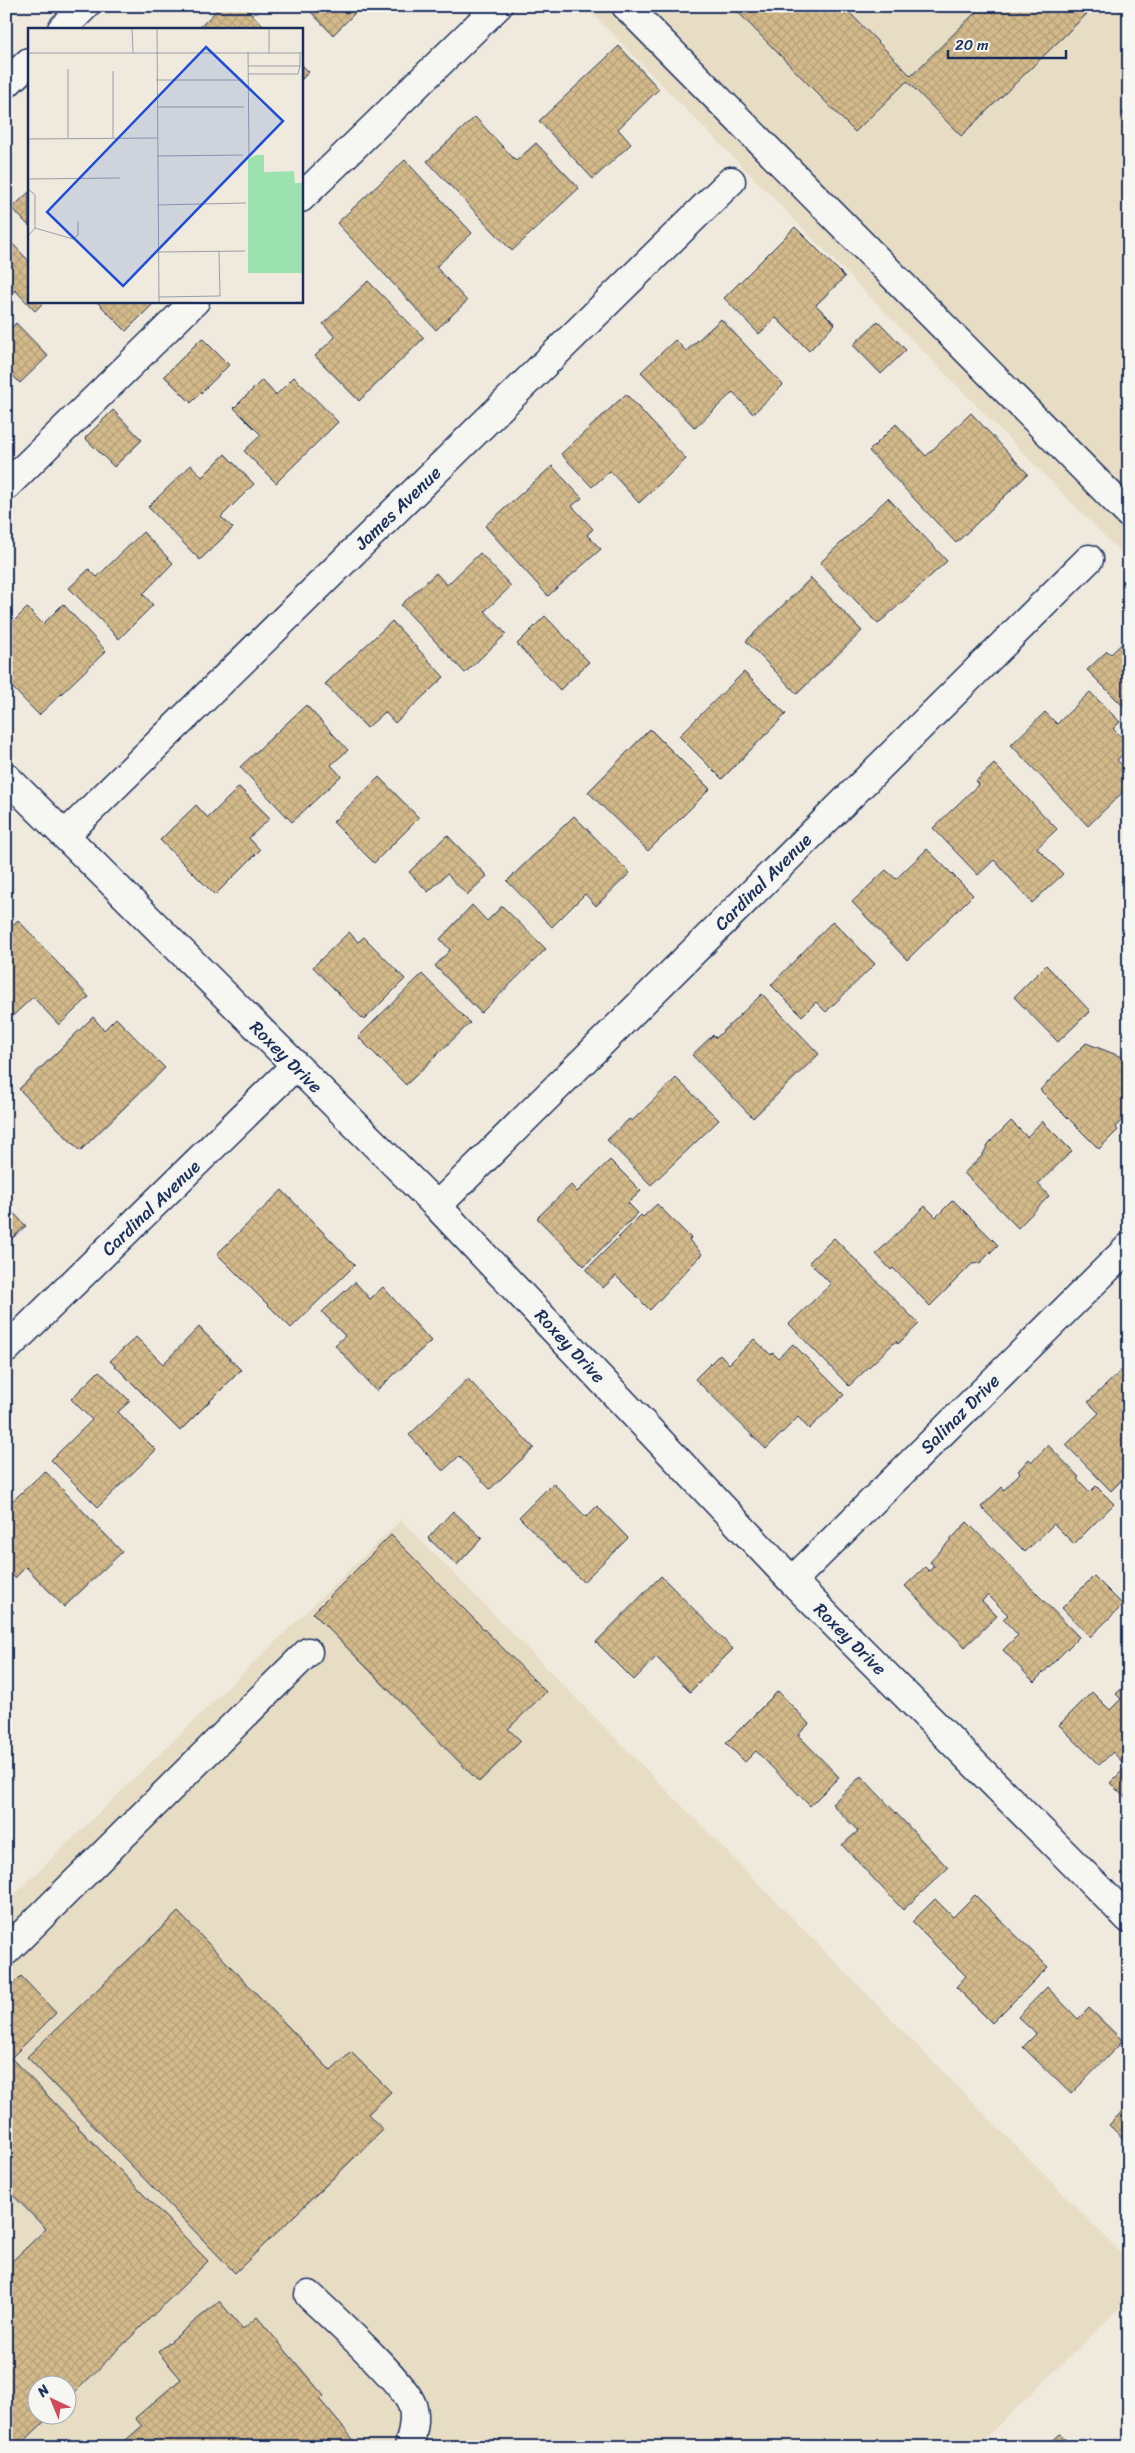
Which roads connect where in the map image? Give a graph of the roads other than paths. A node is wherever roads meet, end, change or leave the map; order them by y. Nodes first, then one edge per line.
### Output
1 (84, 6) edge
2 (498, 6) edge
3 (626, 6) edge
4 (63, 28) edge
5 (28, 63) edge
6 (6, 84) edge
7 (731, 181) dead end
8 (302, 197) edge
9 (195, 302) edge
10 (6, 486) edge
11 (1129, 514) edge
12 (1089, 559) dead end
13 (6, 777) edge
14 (65, 835) junction
15 (295, 1066) junction
16 (437, 1206) junction
17 (1129, 1247) edge
18 (6, 1350) edge
19 (792, 1581) junction
20 (308, 1652) dead end
21 (1129, 1919) edge
22 (6, 1951) edge
23 (310, 2295) dead end
24 (409, 2447) edge

1 - 4 street
2 - 8 street
3 - 11 street
5 - 6 street
7 - 14 street, James Avenue
9 - 10 street
12 - 16 street, Cardinal Avenue
13 - 14 street, Roxey Drive
14 - 15 street, Roxey Drive
15 - 16 street, Roxey Drive
15 - 18 street, Cardinal Avenue
16 - 19 street, Roxey Drive
17 - 19 street, Salinaz Drive
19 - 21 street, Roxey Drive
20 - 22 street
23 - 24 street

